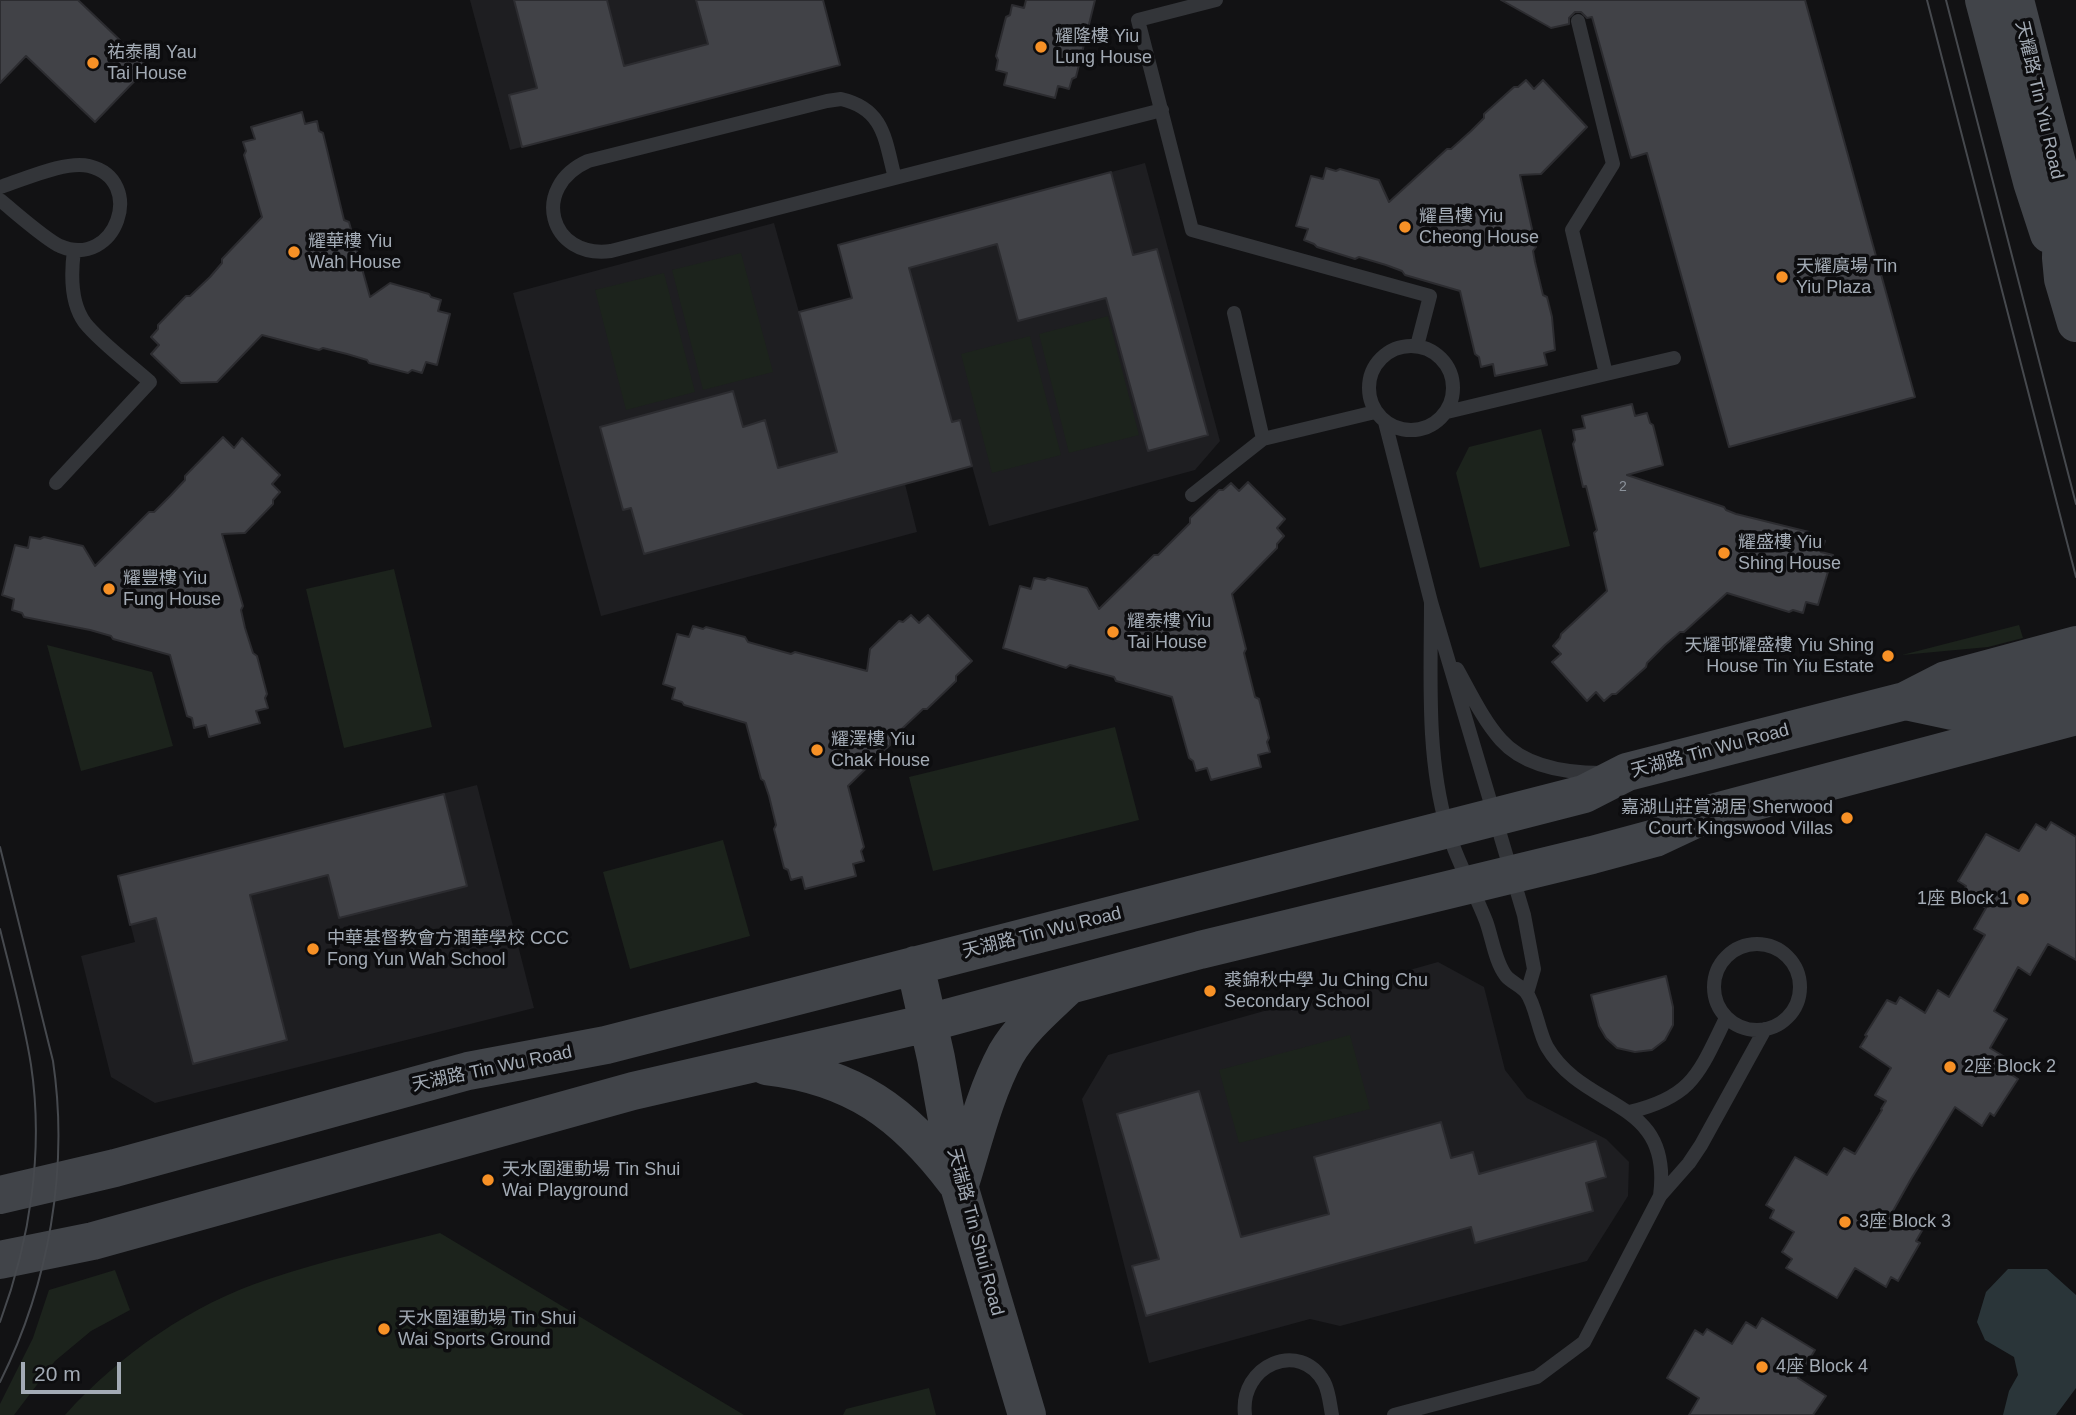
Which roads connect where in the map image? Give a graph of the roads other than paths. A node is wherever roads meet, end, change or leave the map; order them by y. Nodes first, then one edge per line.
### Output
1 (1216, 0) edge
2 (1984, 0) edge
3 (2015, 0) edge
4 (1578, 21) dead end
5 (1162, 110) junction
6 (895, 178) junction
7 (0, 187) edge
8 (0, 200) edge
9 (74, 250) junction
10 (2063, 279) junction
11 (1234, 313) dead end
12 (2076, 324) edge
13 (1418, 346) junction
14 (1674, 358) dead end
15 (1606, 374) junction
16 (1447, 412) junction
17 (1380, 417) junction
18 (1263, 439) junction
19 (56, 483) dead end
20 (1192, 495) dead end
21 (1431, 602) junction
22 (2076, 645) edge
23 (1445, 650) junction
24 (2076, 682) edge
25 (1905, 701) junction
26 (2076, 716) edge
27 (1627, 772) junction
28 (1494, 817) junction
29 (1447, 830) junction
30 (1513, 876) junction
31 (1470, 885) junction
32 (915, 965) junction
33 (1069, 985) junction
34 (1527, 993) junction
35 (1726, 1017) junction
36 (928, 1023) junction
37 (1765, 1029) junction
38 (748, 1064) junction
39 (1629, 1112) junction
40 (0, 1168) edge
41 (959, 1186) junction
42 (17, 1191) edge
43 (1660, 1196) junction
44 (0, 1260) edge
45 (1027, 1415) edge
46 (1245, 1415) edge
47 (1332, 1415) edge
48 (1394, 1415) edge

1 - 5 lane
2 - 10 main road
3 - 10 main road, 天耀路 Tin Yiu Road
4 - 15 lane
5 - 6 lane
5 - 13 lane
6 - 6 lane
7 - 9 lane
8 - 9 lane
9 - 19 lane
10 - 12 main road, 天耀路 Tin Yiu Road
11 - 18 lane
13 - 16 lane
13 - 17 lane
14 - 15 lane
15 - 16 lane
16 - 17 lane
17 - 18 lane
17 - 21 lane
18 - 20 lane
21 - 23 lane
21 - 29 lane
22 - 25 main road, 天湖路 Tin Wu Road
23 - 27 lane
23 - 28 lane
24 - 25 main road
25 - 27 main road, 天湖路 Tin Wu Road
26 - 30 main road
27 - 28 main road, 天湖路 Tin Wu Road
28 - 29 main road, 天湖路 Tin Wu Road
28 - 30 lane
29 - 31 lane
29 - 32 main road, 天湖路 Tin Wu Road
30 - 31 main road
30 - 34 lane
31 - 33 main road
31 - 34 lane
32 - 36 main road, 天瑞路 Tin Shui Road
32 - 42 main road, 天湖路 Tin Wu Road
33 - 36 main road
33 - 41 main road
34 - 39 lane
35 - 37 lane
35 - 37 lane
35 - 39 lane
36 - 38 main road
36 - 41 main road, 天瑞路 Tin Shui Road
37 - 43 lane
38 - 41 main road
38 - 44 main road
39 - 43 lane
40 - 42 main road
41 - 45 main road, 天瑞路 Tin Shui Road
43 - 48 lane
46 - 47 lane

